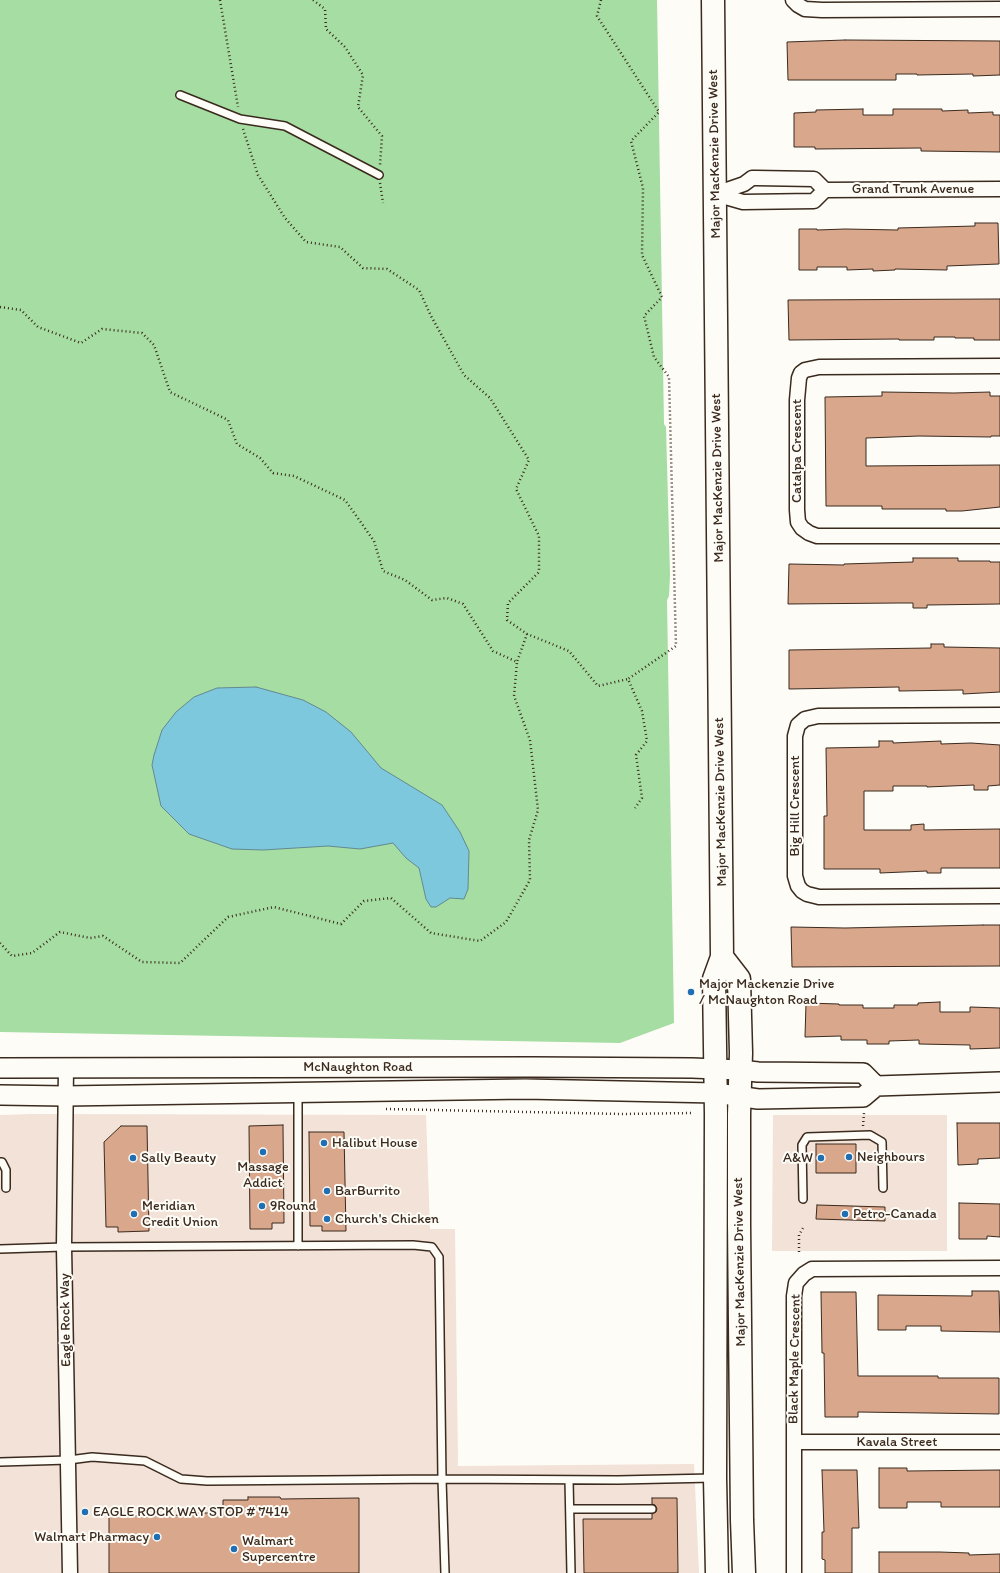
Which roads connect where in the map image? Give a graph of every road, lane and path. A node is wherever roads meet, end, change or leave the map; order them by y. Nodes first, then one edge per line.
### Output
1 (220, 0) edge
2 (313, 0) edge
3 (601, 0) edge
4 (713, 0) edge
5 (793, 0) edge
6 (1000, 9) edge
7 (180, 95) dead end
8 (240, 119) junction
9 (379, 175) junction
10 (1000, 189) edge
11 (825, 190) junction
12 (715, 194) junction
13 (383, 203) dead end
14 (0, 307) edge
15 (1000, 366) edge
16 (1000, 536) edge
17 (526, 634) junction
18 (517, 662) junction
19 (628, 679) junction
20 (1000, 715) edge
21 (634, 808) dead end
22 (1000, 896) edge
23 (0, 943) edge
24 (722, 957) junction
25 (66, 1067) junction
26 (0, 1068) edge
27 (716, 1069) junction
28 (740, 1070) junction
29 (1000, 1082) edge
30 (876, 1086) junction
31 (298, 1092) junction
32 (716, 1093) junction
33 (0, 1095) edge
34 (65, 1096) junction
35 (739, 1096) junction
36 (379, 1109) dead end
37 (693, 1113) dead end
38 (0, 1162) edge
39 (6, 1188) dead end
40 (883, 1188) dead end
41 (803, 1199) dead end
42 (803, 1228) dead end
43 (298, 1246) junction
44 (64, 1247) junction
45 (0, 1249) edge
46 (799, 1252) dead end
47 (1000, 1268) edge
48 (794, 1442) junction
49 (1000, 1442) edge
50 (69, 1460) junction
51 (0, 1462) edge
52 (716, 1478) junction
53 (442, 1479) junction
54 (569, 1480) junction
55 (570, 1509) junction
56 (652, 1509) dead end
57 (70, 1573) edge
58 (445, 1573) edge
59 (571, 1573) edge
60 (717, 1573) edge
61 (744, 1573) edge
62 (794, 1573) edge

1 - 8 path
2 - 9 path
3 - 19 path
4 - 12 main road, Major MacKenzie Drive West
5 - 6 street
7 - 8 lane
8 - 9 lane
8 - 17 path
9 - 13 path
10 - 11 street, Grand Trunk Avenue
11 - 12 street
11 - 12 street
12 - 24 main road, Major MacKenzie Drive West
14 - 18 path
15 - 16 street, Catalpa Crescent
17 - 18 path
17 - 19 path
18 - 23 path
19 - 21 path
20 - 22 street, Big Hill Crescent
24 - 27 main road, Major MacKenzie Drive West
24 - 28 main road, Major MacKenzie Drive West
25 - 26 street, McNaughton Road
25 - 27 street, McNaughton Road
25 - 34 street, Eagle Rock Way
27 - 28 street, McNaughton Road
27 - 32 main road, Major MacKenzie Drive West
28 - 30 street, McNaughton Road
28 - 35 main road, Major MacKenzie Drive West
29 - 30 street
30 - 35 street, McNaughton Road
31 - 32 street, McNaughton Road
31 - 34 street, McNaughton Road
31 - 43 lane
32 - 35 street, McNaughton Road
32 - 52 main road, Major MacKenzie Drive West
33 - 34 street, McNaughton Road
34 - 44 street, Eagle Rock Way
35 - 61 main road, Major MacKenzie Drive West
36 - 37 path
38 - 39 lane
40 - 41 lane
42 - 46 path
43 - 44 lane
43 - 53 lane
44 - 45 lane
44 - 50 street, Eagle Rock Way
47 - 48 street, Black Maple Crescent
48 - 49 street, Kavala Street
48 - 62 street, Black Maple Crescent
50 - 51 lane
50 - 53 lane
50 - 57 street, Eagle Rock Way
52 - 54 lane
52 - 60 main road, Major MacKenzie Drive West
53 - 54 lane
53 - 58 lane
54 - 55 lane
55 - 56 lane
55 - 59 lane

